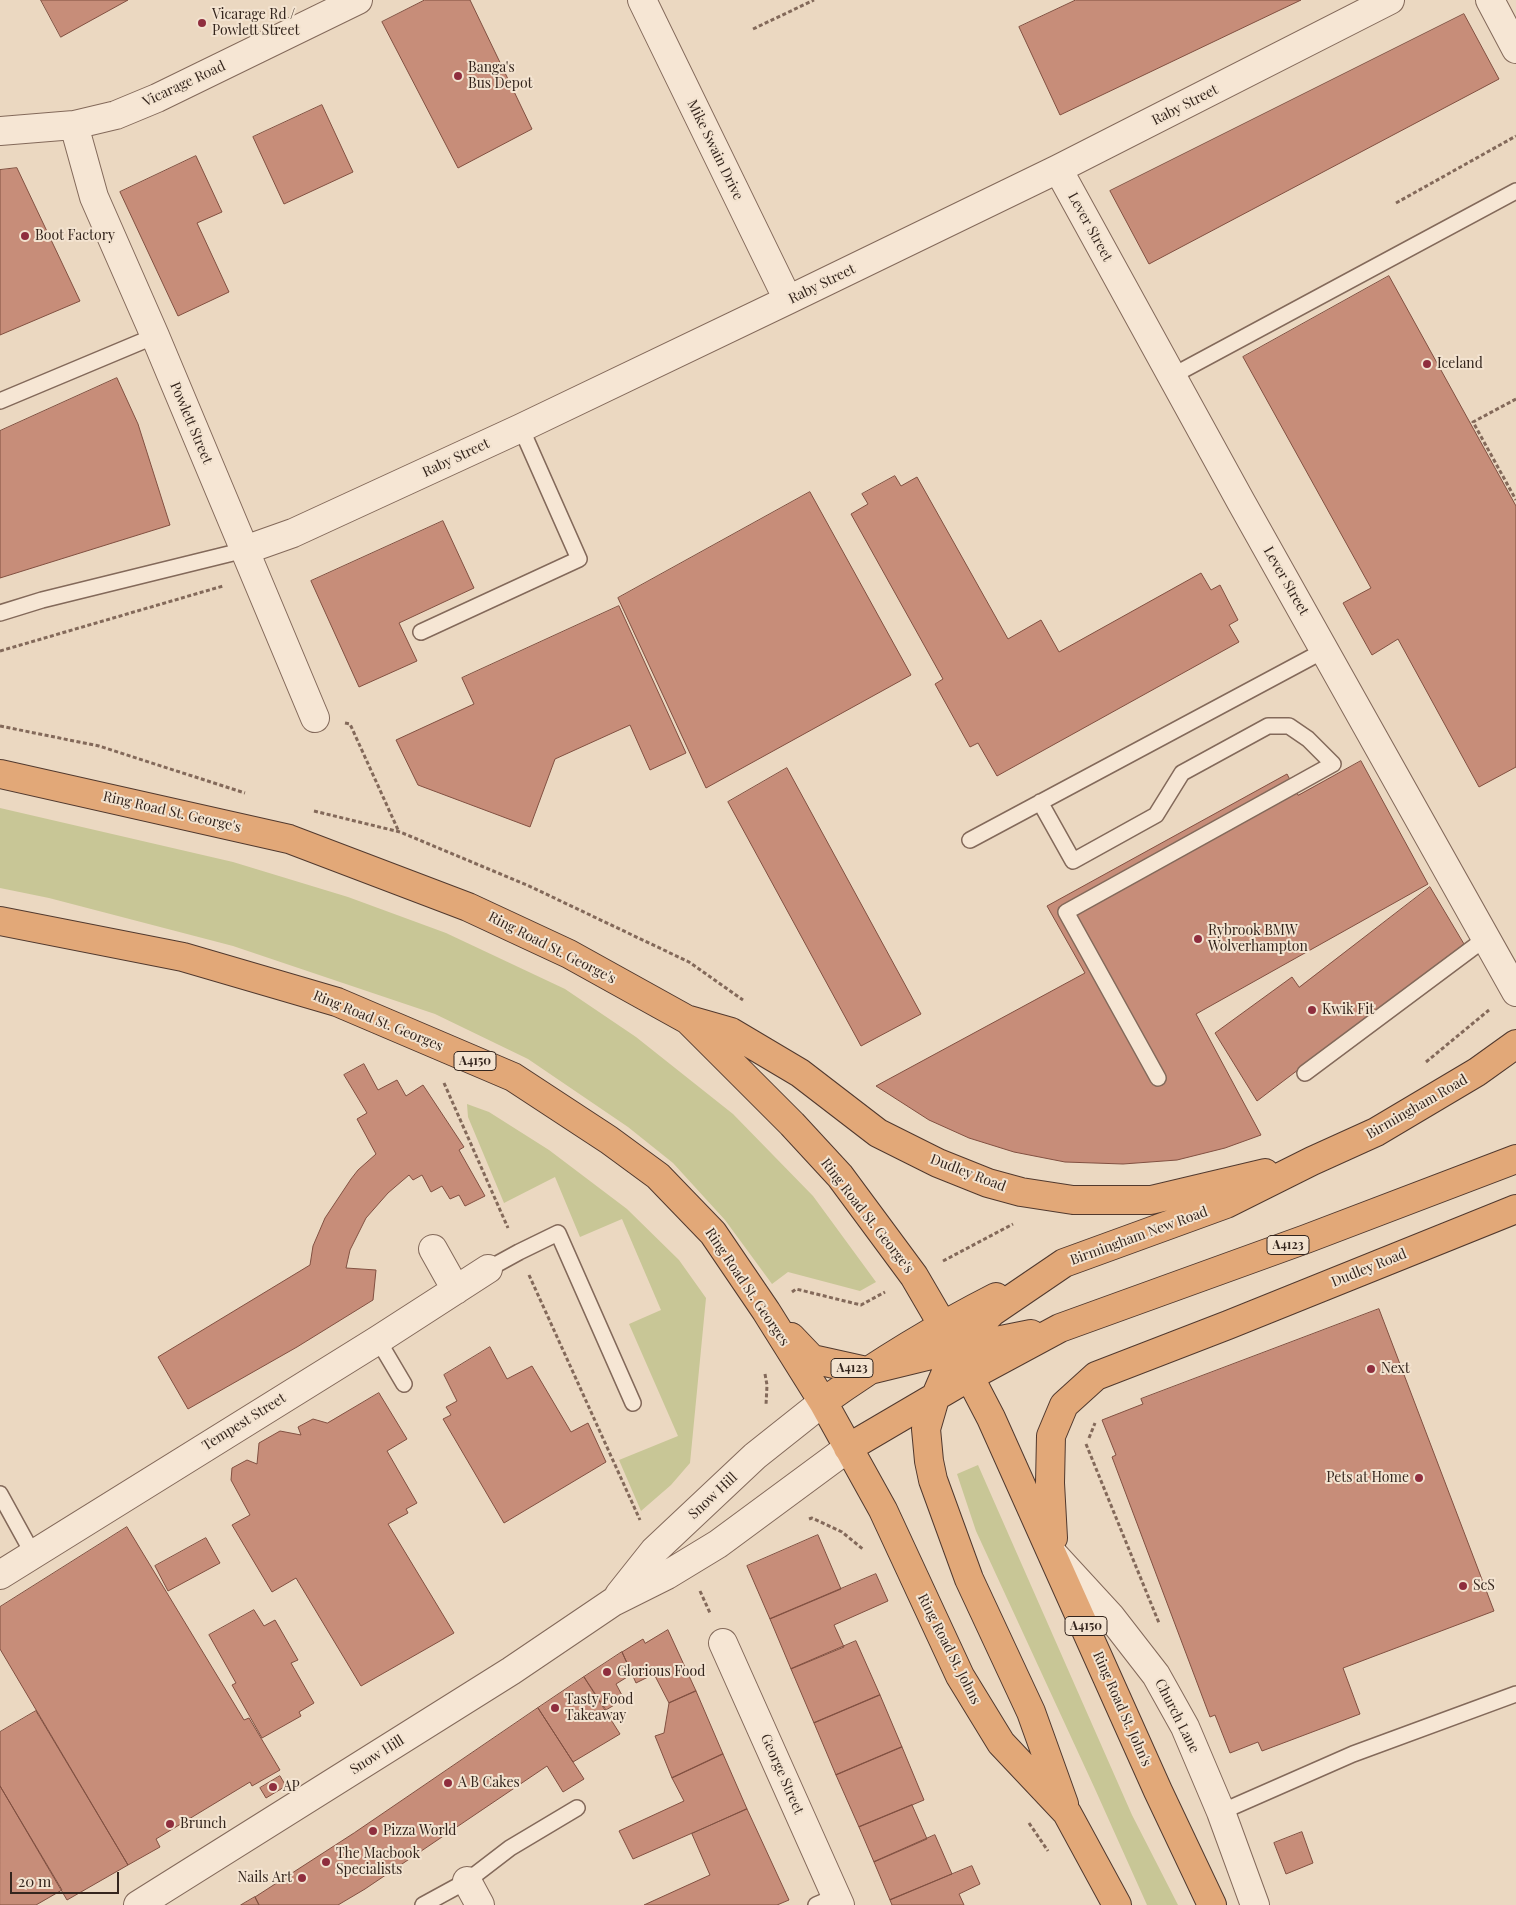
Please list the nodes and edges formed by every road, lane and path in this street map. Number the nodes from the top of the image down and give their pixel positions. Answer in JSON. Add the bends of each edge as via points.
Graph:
{"nodes":[{"id":1,"x":642,"y":0,"type":"edge"},
{"id":2,"x":814,"y":0,"type":"edge"},
{"id":3,"x":1390,"y":0,"type":"edge"},
{"id":4,"x":1490,"y":0,"type":"edge"},
{"id":5,"x":349,"y":2,"type":"edge"},
{"id":6,"x":753,"y":29,"type":"dead end"},
{"id":7,"x":1516,"y":49,"type":"edge"},
{"id":8,"x":74,"y":125,"type":"junction"},
{"id":9,"x":0,"y":131,"type":"edge"},
{"id":10,"x":1516,"y":136,"type":"edge"},
{"id":11,"x":1058,"y":169,"type":"junction"},
{"id":12,"x":1516,"y":191,"type":"edge"},
{"id":13,"x":1396,"y":203,"type":"dead end"},
{"id":14,"x":788,"y":300,"type":"junction"},
{"id":15,"x":154,"y":336,"type":"junction"},
{"id":16,"x":1172,"y":376,"type":"junction"},
{"id":17,"x":1516,"y":399,"type":"edge"},
{"id":18,"x":0,"y":401,"type":"edge"},
{"id":19,"x":521,"y":428,"type":"junction"},
{"id":20,"x":1516,"y":500,"type":"edge"},
{"id":21,"x":245,"y":550,"type":"junction"},
{"id":22,"x":255,"y":577,"type":"junction"},
{"id":23,"x":0,"y":613,"type":"edge"},
{"id":24,"x":421,"y":632,"type":"dead end"},
{"id":25,"x":1325,"y":650,"type":"junction"},
{"id":26,"x":0,"y":651,"type":"edge"},
{"id":27,"x":315,"y":718,"type":"joint"},
{"id":28,"x":0,"y":774,"type":"edge"},
{"id":29,"x":1040,"y":802,"type":"junction"},
{"id":30,"x":400,"y":832,"type":"dead end"},
{"id":31,"x":970,"y":840,"type":"dead end"},
{"id":32,"x":0,"y":921,"type":"edge"},
{"id":33,"x":1486,"y":938,"type":"junction"},
{"id":34,"x":1515,"y":991,"type":"edge"},
{"id":35,"x":688,"y":1020,"type":"junction"},
{"id":36,"x":1516,"y":1044,"type":"edge"},
{"id":37,"x":1426,"y":1062,"type":"dead end"},
{"id":38,"x":1306,"y":1073,"type":"dead end"},
{"id":39,"x":1158,"y":1078,"type":"dead end"},
{"id":40,"x":450,"y":1082,"type":"dead end"},
{"id":41,"x":1516,"y":1159,"type":"edge"},
{"id":42,"x":1312,"y":1161,"type":"junction"},
{"id":43,"x":1516,"y":1209,"type":"edge"},
{"id":44,"x":1013,"y":1225,"type":"dead end"},
{"id":45,"x":433,"y":1249,"type":"dead end"},
{"id":46,"x":518,"y":1252,"type":"junction"},
{"id":47,"x":1064,"y":1263,"type":"junction"},
{"id":48,"x":488,"y":1269,"type":"joint"},
{"id":49,"x":914,"y":1276,"type":"junction"},
{"id":50,"x":456,"y":1290,"type":"junction"},
{"id":51,"x":766,"y":1311,"type":"junction"},
{"id":52,"x":942,"y":1324,"type":"junction"},
{"id":53,"x":1060,"y":1328,"type":"junction"},
{"id":54,"x":378,"y":1340,"type":"junction"},
{"id":55,"x":956,"y":1349,"type":"junction"},
{"id":56,"x":763,"y":1368,"type":"dead end"},
{"id":57,"x":866,"y":1371,"type":"junction"},
{"id":58,"x":969,"y":1377,"type":"junction"},
{"id":59,"x":404,"y":1384,"type":"dead end"},
{"id":60,"x":935,"y":1398,"type":"junction"},
{"id":61,"x":822,"y":1402,"type":"junction"},
{"id":62,"x":633,"y":1403,"type":"dead end"},
{"id":63,"x":1097,"y":1420,"type":"dead end"},
{"id":64,"x":775,"y":1440,"type":"junction"},
{"id":65,"x":848,"y":1448,"type":"junction"},
{"id":66,"x":0,"y":1494,"type":"edge"},
{"id":67,"x":779,"y":1500,"type":"junction"},
{"id":68,"x":842,"y":1532,"type":"dead end"},
{"id":69,"x":654,"y":1551,"type":"junction"},
{"id":70,"x":33,"y":1554,"type":"junction"},
{"id":71,"x":1053,"y":1554,"type":"junction"},
{"id":72,"x":0,"y":1575,"type":"edge"},
{"id":73,"x":613,"y":1602,"type":"junction"},
{"id":74,"x":1161,"y":1626,"type":"dead end"},
{"id":75,"x":723,"y":1643,"type":"dead end"},
{"id":76,"x":1516,"y":1694,"type":"edge"},
{"id":77,"x":576,"y":1808,"type":"dead end"},
{"id":78,"x":1221,"y":1812,"type":"junction"},
{"id":79,"x":1067,"y":1813,"type":"junction"},
{"id":80,"x":467,"y":1881,"type":"junction"},
{"id":81,"x":831,"y":1902,"type":"edge"},
{"id":82,"x":138,"y":1905,"type":"edge"},
{"id":83,"x":423,"y":1905,"type":"edge"},
{"id":84,"x":480,"y":1905,"type":"edge"},
{"id":85,"x":1117,"y":1905,"type":"edge"},
{"id":86,"x":1212,"y":1905,"type":"edge"},
{"id":87,"x":1256,"y":1905,"type":"edge"}],
"edges":[{"from":1,"to":14,"type":"street","name":"Mike Swain Drive"},
{"from":2,"to":6,"type":"path"},
{"from":3,"to":11,"type":"street","name":"Raby Street"},
{"from":4,"to":7,"type":"street"},
{"from":5,"to":8,"type":"street","name":"Vicarage Road","via":[[157,98],[116,115]]},
{"from":8,"to":9,"type":"street","name":"Vicarage Road"},
{"from":8,"to":15,"type":"street","name":"Powlett Street","via":[[94,197]]},
{"from":10,"to":13,"type":"path"},
{"from":11,"to":14,"type":"street","name":"Raby Street"},
{"from":11,"to":16,"type":"street","name":"Lever Street"},
{"from":12,"to":16,"type":"lane"},
{"from":14,"to":19,"type":"street","name":"Raby Street"},
{"from":15,"to":18,"type":"lane"},
{"from":15,"to":21,"type":"street","name":"Powlett Street"},
{"from":16,"to":25,"type":"street","name":"Lever Street"},
{"from":17,"to":20,"type":"path","via":[[1473,422]]},
{"from":19,"to":21,"type":"street","name":"Raby Street","via":[[293,533]]},
{"from":19,"to":24,"type":"lane","via":[[579,559]]},
{"from":21,"to":22,"type":"street","name":"Powlett Street"},
{"from":21,"to":23,"type":"lane"},
{"from":22,"to":26,"type":"path"},
{"from":22,"to":27,"type":"street","name":"Powlett Street"},
{"from":25,"to":29,"type":"lane"},
{"from":25,"to":33,"type":"street","name":"Lever Street"},
{"from":27,"to":30,"type":"path","via":[[350,724]]},
{"from":28,"to":35,"type":"highway","name":"Ring Road St. George's","number":"A4150","via":[[289,839],[468,906],[569,954]]},
{"from":29,"to":31,"type":"lane"},
{"from":29,"to":39,"type":"lane","via":[[1074,862],[1156,816],[1182,773],[1268,726],[1289,726],[1308,739],[1333,764],[1066,912]]},
{"from":32,"to":51,"type":"highway","name":"Ring Road St. Georges","number":"A4150","via":[[182,957],[337,1002],[513,1077],[658,1176],[713,1232]]},
{"from":33,"to":34,"type":"street","name":"Lever Street"},
{"from":33,"to":38,"type":"lane"},
{"from":34,"to":37,"type":"path"},
{"from":35,"to":42,"type":"highway","name":"Dudley Road","via":[[731,1032],[792,1068],[878,1133],[938,1163],[1021,1192],[1073,1200],[1151,1200]]},
{"from":35,"to":49,"type":"highway","name":"Ring Road St. George's","number":"A4150","via":[[840,1176]]},
{"from":36,"to":42,"type":"highway","name":"Birmingham Road","via":[[1477,1072],[1376,1132]]},
{"from":40,"to":46,"type":"path","via":[[442,1078]]},
{"from":41,"to":53,"type":"highway","number":"A4123"},
{"from":42,"to":47,"type":"highway","name":"Birmingham New Road","via":[[1226,1204]]},
{"from":43,"to":71,"type":"highway","name":"Dudley Road","via":[[1096,1376],[1064,1405],[1052,1436]]},
{"from":44,"to":49,"type":"path"},
{"from":45,"to":50,"type":"street"},
{"from":46,"to":48,"type":"lane"},
{"from":46,"to":62,"type":"lane","via":[[558,1233]]},
{"from":46,"to":69,"type":"path"},
{"from":47,"to":52,"type":"highway"},
{"from":47,"to":55,"type":"highway","name":"Birmingham New Road","via":[[992,1312]]},
{"from":48,"to":50,"type":"street","name":"Tempest Street"},
{"from":49,"to":51,"type":"path","via":[[861,1305],[796,1289]]},
{"from":49,"to":52,"type":"highway","name":"Ring Road St. George's","number":"A4150"},
{"from":50,"to":54,"type":"street","name":"Tempest Street"},
{"from":51,"to":57,"type":"highway","number":"A4123","via":[[812,1358]]},
{"from":51,"to":61,"type":"highway","name":"Ring Road St. Georges","number":"A4150"},
{"from":52,"to":55,"type":"highway","name":"Ring Road St. George's","number":"A4150"},
{"from":52,"to":57,"type":"highway"},
{"from":53,"to":55,"type":"highway","number":"A4123"},
{"from":53,"to":58,"type":"highway","number":"A4123"},
{"from":54,"to":59,"type":"lane"},
{"from":54,"to":70,"type":"street","name":"Tempest Street"},
{"from":55,"to":57,"type":"highway","number":"A4123"},
{"from":55,"to":58,"type":"highway","name":"Ring Road St. John's","number":"A4150"},
{"from":55,"to":60,"type":"highway"},
{"from":56,"to":64,"type":"path","via":[[768,1385],[766,1406],[758,1419]]},
{"from":57,"to":61,"type":"highway"},
{"from":58,"to":60,"type":"highway","number":"A4123"},
{"from":58,"to":71,"type":"highway","name":"Ring Road St. John's","number":"A4150"},
{"from":60,"to":65,"type":"highway","number":"A4123"},
{"from":60,"to":79,"type":"highway","via":[[926,1429],[933,1480],[969,1579],[1031,1712]]},
{"from":61,"to":64,"type":"street","name":"Snow Hill"},
{"from":61,"to":65,"type":"highway","name":"Ring Road St. Johns","number":"A4150"},
{"from":63,"to":74,"type":"path","via":[[1086,1444]]},
{"from":64,"to":69,"type":"street","name":"Snow Hill"},
{"from":65,"to":67,"type":"street","name":"Snow Hill"},
{"from":65,"to":79,"type":"highway","name":"Ring Road St. Johns","number":"A4150","via":[[883,1510],[960,1676],[1000,1743]]},
{"from":66,"to":70,"type":"lane"},
{"from":67,"to":68,"type":"path","via":[[793,1523],[812,1518]]},
{"from":67,"to":73,"type":"street","name":"Snow Hill","via":[[718,1544]]},
{"from":69,"to":73,"type":"street","name":"Snow Hill"},
{"from":70,"to":72,"type":"street","name":"Tempest Street"},
{"from":71,"to":78,"type":"street","name":"Church Lane","via":[[1111,1617],[1156,1675],[1185,1727]]},
{"from":71,"to":86,"type":"highway","name":"Ring Road St. John's","number":"A4150"},
{"from":73,"to":82,"type":"street","name":"Snow Hill","via":[[511,1671]]},
{"from":75,"to":81,"type":"street","name":"George Street"},
{"from":76,"to":78,"type":"lane","via":[[1353,1754]]},
{"from":77,"to":80,"type":"lane","via":[[510,1848]]},
{"from":78,"to":87,"type":"street","name":"Church Lane"},
{"from":79,"to":85,"type":"highway","name":"Ring Road St. Johns","number":"A4150"},
{"from":80,"to":83,"type":"lane"},
{"from":80,"to":84,"type":"street"}]}
